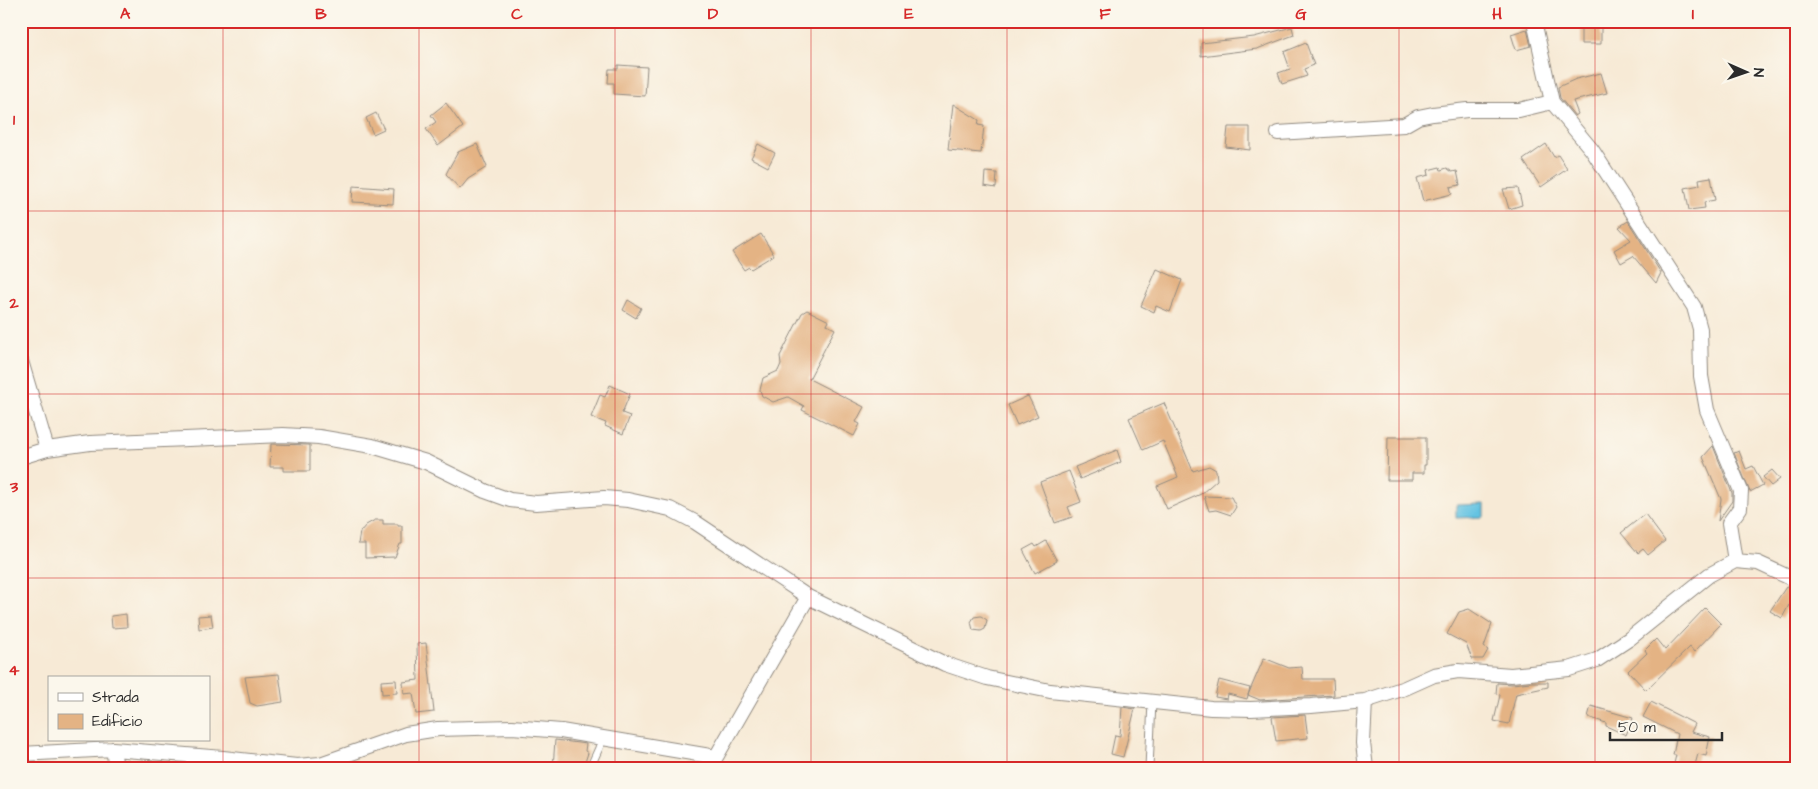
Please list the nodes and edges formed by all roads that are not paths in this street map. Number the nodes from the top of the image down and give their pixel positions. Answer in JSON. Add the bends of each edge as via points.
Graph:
{"nodes":[{"id":1,"x":1534,"y":21,"type":"edge"},
{"id":2,"x":1552,"y":102,"type":"junction"},
{"id":3,"x":1278,"y":133,"type":"dead end"},
{"id":4,"x":21,"y":361,"type":"edge"},
{"id":5,"x":47,"y":449,"type":"junction"},
{"id":6,"x":21,"y":457,"type":"edge"},
{"id":7,"x":1735,"y":561,"type":"junction"},
{"id":8,"x":1797,"y":580,"type":"edge"},
{"id":9,"x":808,"y":597,"type":"junction"},
{"id":10,"x":1364,"y":701,"type":"junction"},
{"id":11,"x":1152,"y":702,"type":"junction"},
{"id":12,"x":603,"y":739,"type":"junction"},
{"id":13,"x":113,"y":749,"type":"junction"},
{"id":14,"x":21,"y":754,"type":"edge"},
{"id":15,"x":714,"y":763,"type":"edge"},
{"id":16,"x":116,"y":768,"type":"edge"},
{"id":17,"x":590,"y":768,"type":"edge"},
{"id":18,"x":1149,"y":768,"type":"edge"},
{"id":19,"x":1366,"y":768,"type":"edge"}],
"edges":[{"from":1,"to":2,"type":"street"},
{"from":2,"to":3,"type":"street","via":[[1519,110],[1433,114],[1418,117],[1404,125]]},
{"from":2,"to":7,"type":"street","via":[[1588,145],[1694,307],[1700,329],[1701,376],[1707,410],[1741,491],[1740,508],[1729,523]]},
{"from":4,"to":5,"type":"street"},
{"from":5,"to":6,"type":"street"},
{"from":5,"to":9,"type":"street","via":[[90,443],[283,435],[372,446],[426,462],[510,500],[536,503],[604,498],[670,509]]},
{"from":7,"to":8,"type":"street","via":[[1758,563]]},
{"from":7,"to":10,"type":"street","via":[[1709,575],[1629,640],[1597,660],[1569,670],[1546,673],[1511,676],[1458,672],[1434,675]]},
{"from":9,"to":11,"type":"street","via":[[945,664],[986,678],[1050,691]]},
{"from":9,"to":15,"type":"street"},
{"from":10,"to":11,"type":"street","via":[[1251,709]]},
{"from":10,"to":19,"type":"street"},
{"from":11,"to":18,"type":"lane"},
{"from":12,"to":13,"type":"street","via":[[512,727],[438,729],[406,734],[320,764],[296,766]]},
{"from":12,"to":15,"type":"street"},
{"from":12,"to":17,"type":"lane"},
{"from":13,"to":14,"type":"street"},
{"from":13,"to":16,"type":"street"}]}
